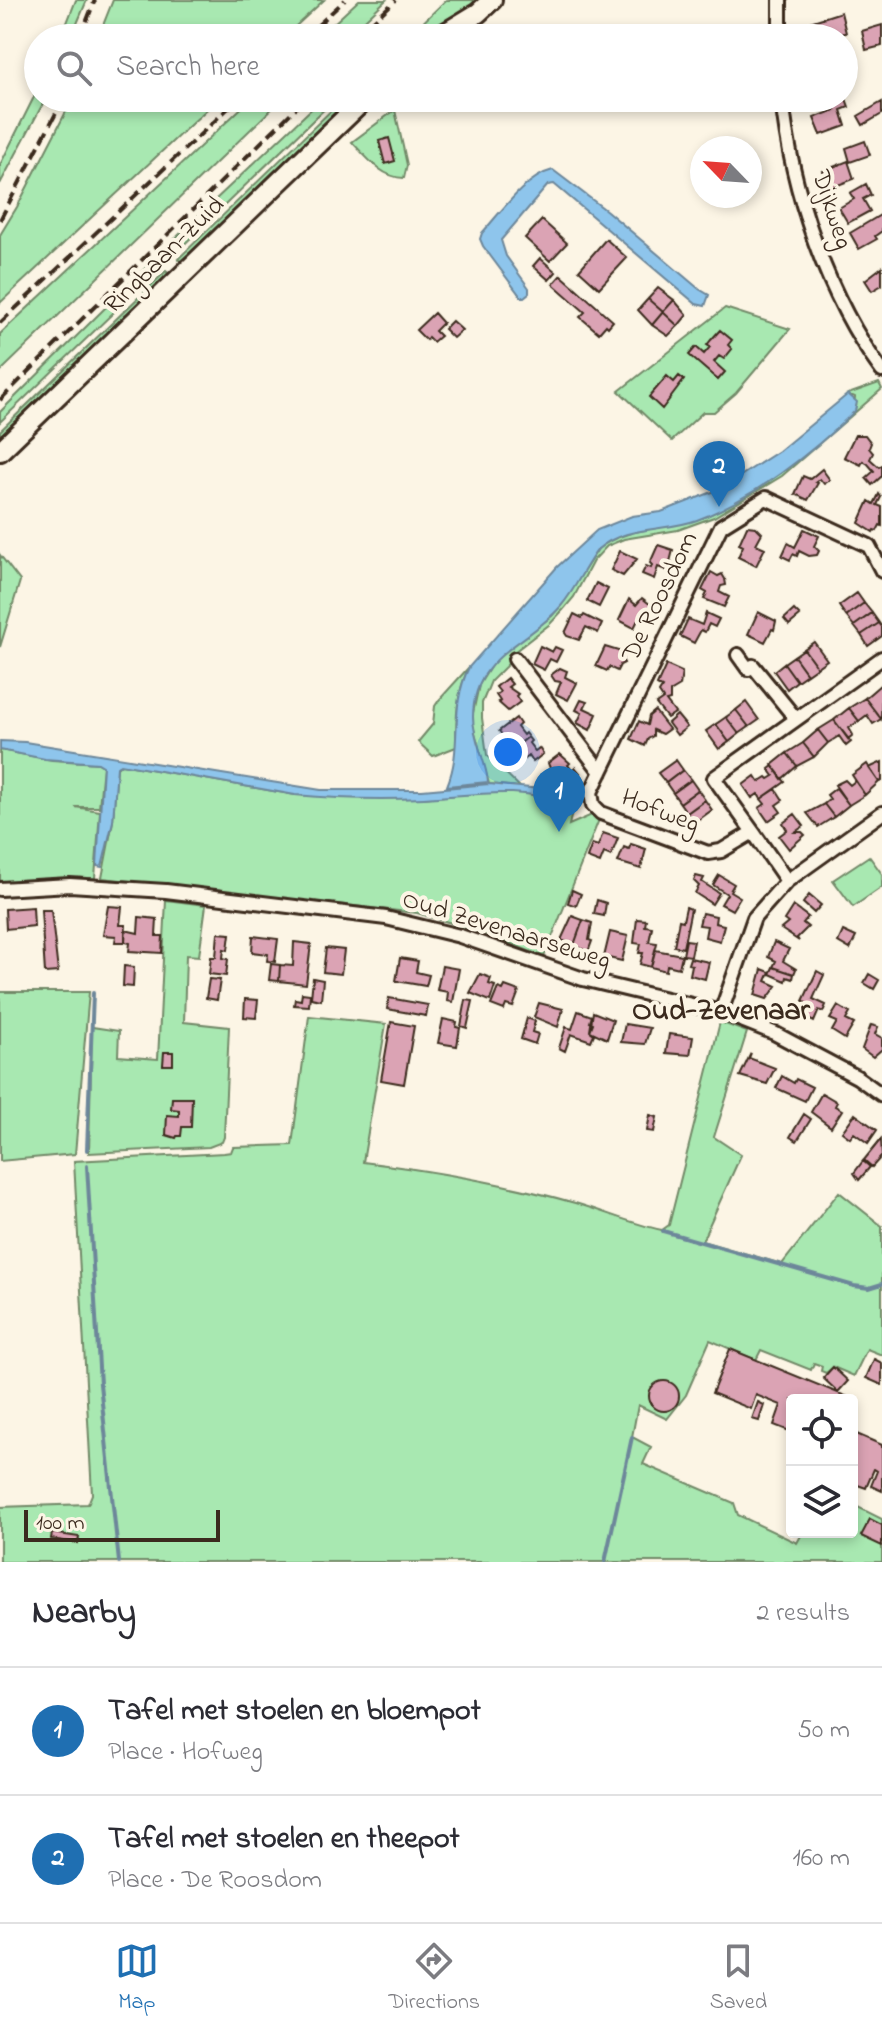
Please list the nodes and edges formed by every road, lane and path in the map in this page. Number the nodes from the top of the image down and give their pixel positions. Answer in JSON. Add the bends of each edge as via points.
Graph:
{"nodes":[{"id":1,"x":492,"y":0,"type":"edge"},
{"id":2,"x":780,"y":0,"type":"edge"},
{"id":3,"x":460,"y":24,"type":"edge"},
{"id":4,"x":780,"y":24,"type":"edge"},
{"id":5,"x":351,"y":112,"type":"edge"},
{"id":6,"x":785,"y":112,"type":"edge"},
{"id":7,"x":882,"y":371,"type":"edge"},
{"id":8,"x":0,"y":451,"type":"edge"},
{"id":9,"x":880,"y":569,"type":"edge"},
{"id":10,"x":738,"y":655,"type":"dead end"},
{"id":11,"x":882,"y":658,"type":"edge"},
{"id":12,"x":515,"y":659,"type":"dead end"},
{"id":13,"x":796,"y":719,"type":"junction"},
{"id":14,"x":601,"y":772,"type":"junction"},
{"id":15,"x":595,"y":809,"type":"joint"},
{"id":16,"x":882,"y":813,"type":"edge"},
{"id":17,"x":753,"y":832,"type":"junction"},
{"id":18,"x":787,"y":881,"type":"junction"},
{"id":19,"x":0,"y":889,"type":"edge"},
{"id":20,"x":721,"y":1012,"type":"junction"},
{"id":21,"x":882,"y":1095,"type":"edge"}],
"edges":[{"from":1,"to":3,"type":"street"},
{"from":2,"to":4,"type":"street"},
{"from":5,"to":8,"type":"street","name":"Ringbaan-Zuid"},
{"from":6,"to":7,"type":"street","name":"Dijkweg","via":[[802,204],[821,257],[860,341]]},
{"from":9,"to":14,"type":"street","name":"De Roosdom","via":[[869,546],[766,498],[721,526]]},
{"from":10,"to":13,"type":"street"},
{"from":11,"to":13,"type":"street","name":"Hofweg"},
{"from":12,"to":14,"type":"street"},
{"from":13,"to":17,"type":"street","name":"Hofweg","via":[[714,778]]},
{"from":14,"to":15,"type":"street","name":"De Roosdom","via":[[591,792]]},
{"from":15,"to":17,"type":"street","name":"Hofweg","via":[[708,853]]},
{"from":16,"to":18,"type":"street"},
{"from":17,"to":18,"type":"street","name":"Hofweg"},
{"from":18,"to":20,"type":"street","via":[[754,918]]},
{"from":19,"to":20,"type":"street","name":"Oud Zevenaarseweg","via":[[70,885],[166,891],[386,918],[460,936],[583,979]]},
{"from":20,"to":21,"type":"street","name":"Oud Zevenaarseweg","via":[[774,1033]]}]}
